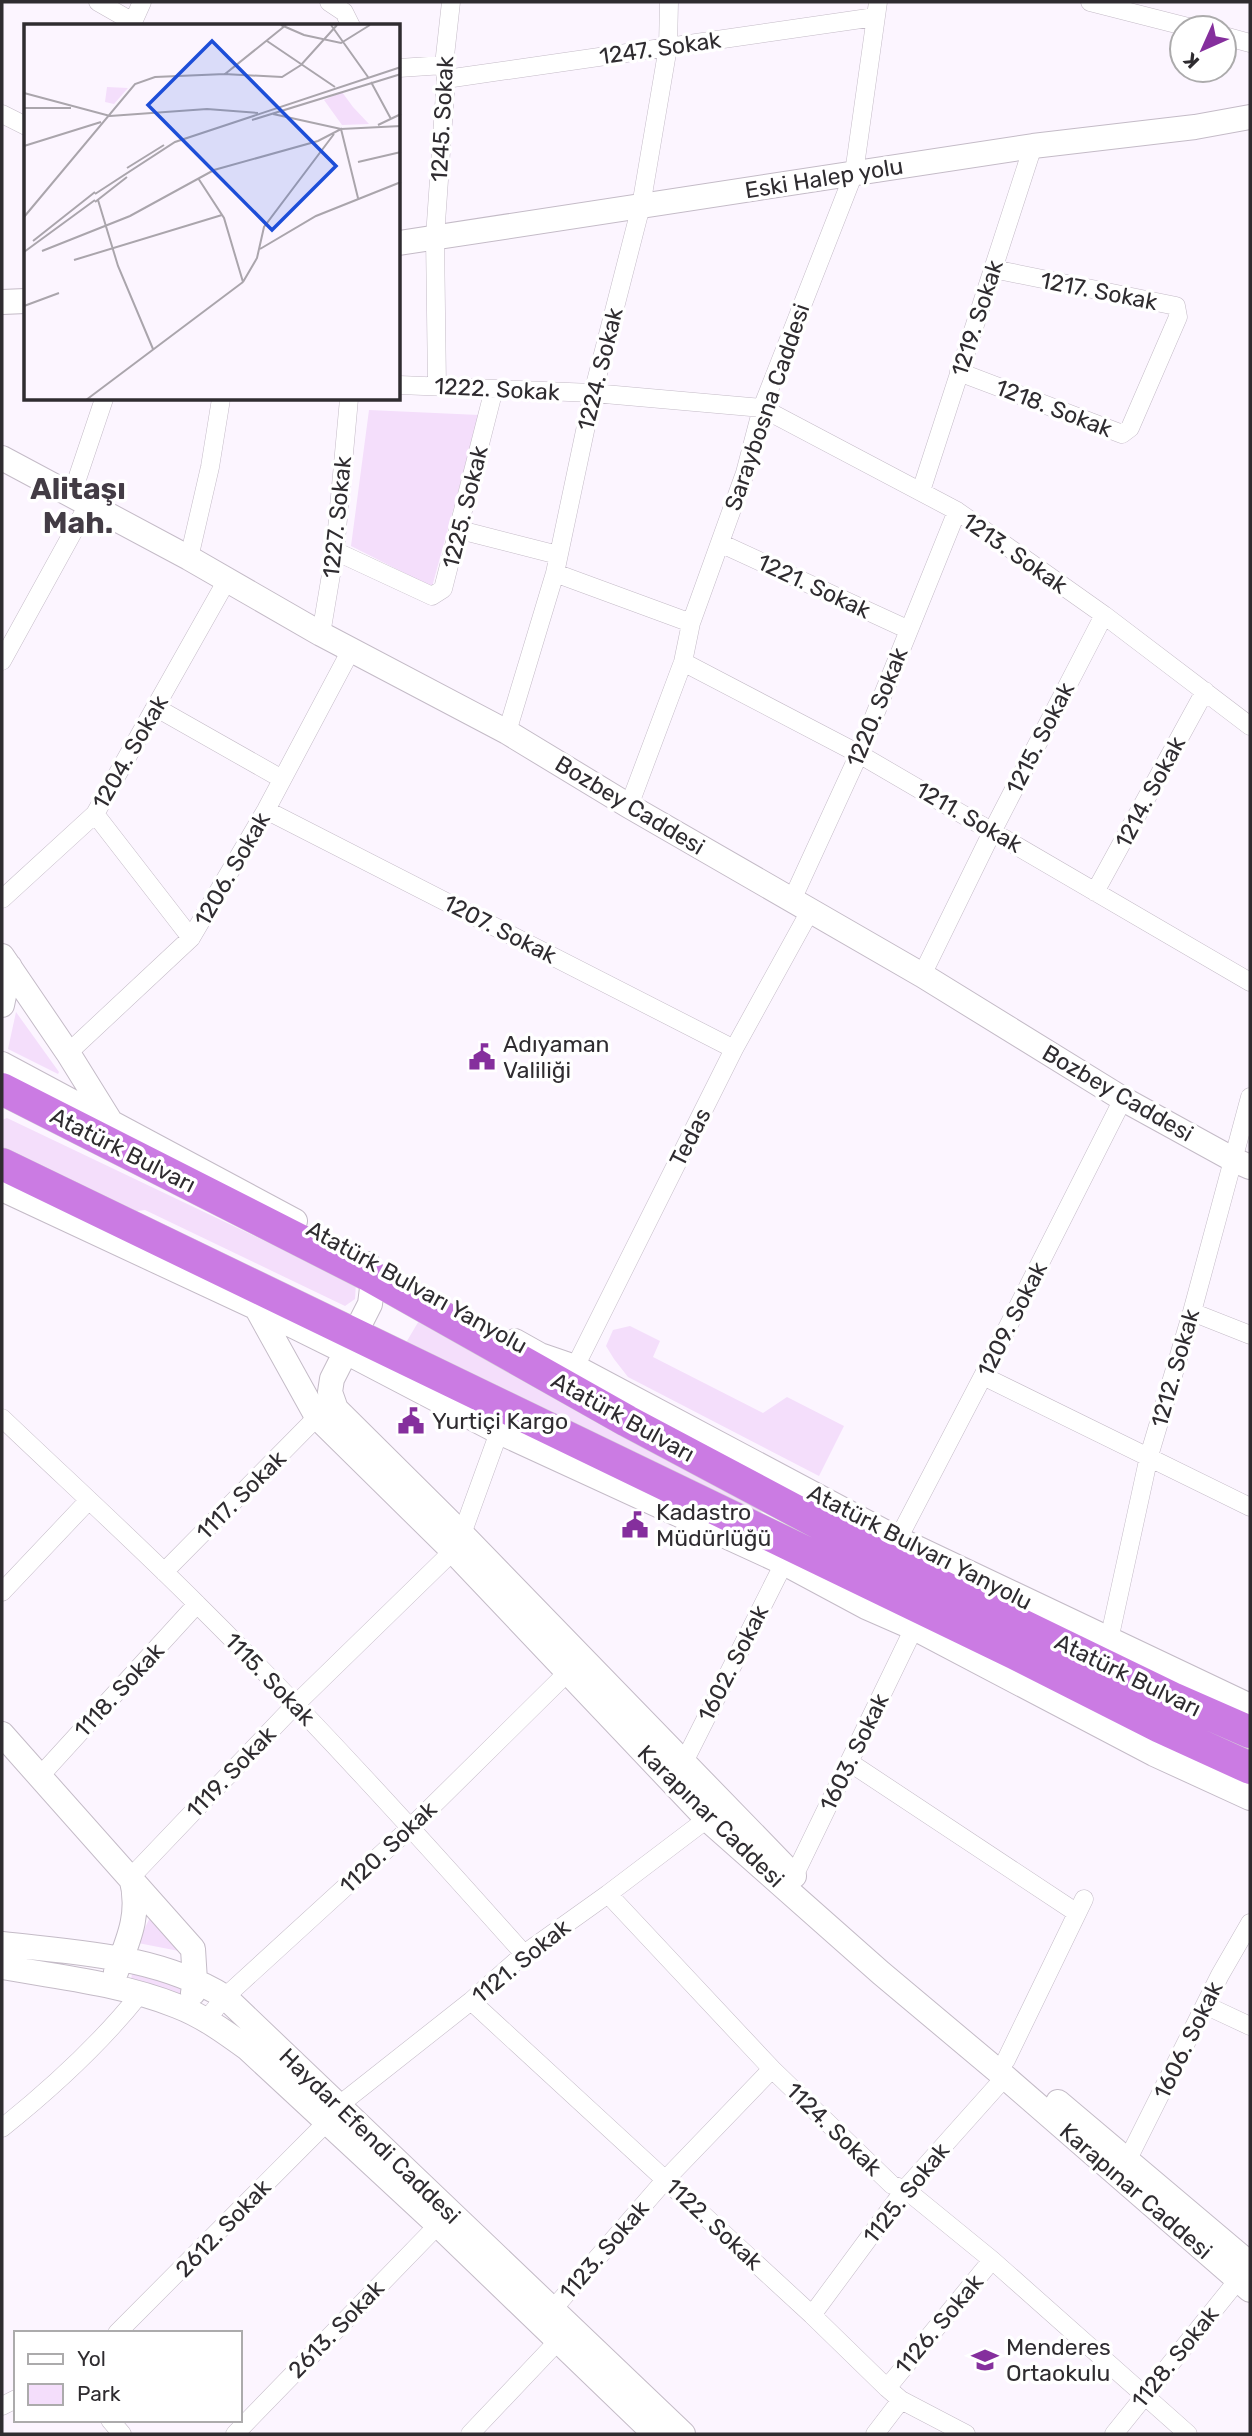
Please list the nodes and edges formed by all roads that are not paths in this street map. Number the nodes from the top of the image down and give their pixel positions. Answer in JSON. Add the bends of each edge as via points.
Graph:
{"nodes":[{"id":1,"x":98,"y":2,"type":"edge"},
{"id":2,"x":142,"y":2,"type":"edge"},
{"id":3,"x":329,"y":2,"type":"edge"},
{"id":4,"x":451,"y":2,"type":"edge"},
{"id":5,"x":670,"y":2,"type":"edge"},
{"id":6,"x":1090,"y":2,"type":"edge"},
{"id":7,"x":876,"y":9,"type":"edge"},
{"id":8,"x":1157,"y":10,"type":"edge"},
{"id":9,"x":350,"y":24,"type":"edge"},
{"id":10,"x":668,"y":47,"type":"junction"},
{"id":11,"x":401,"y":68,"type":"edge"},
{"id":12,"x":445,"y":72,"type":"junction"},
{"id":13,"x":2,"y":114,"type":"edge"},
{"id":14,"x":1250,"y":117,"type":"edge"},
{"id":15,"x":24,"y":126,"type":"edge"},
{"id":16,"x":1033,"y":146,"type":"junction"},
{"id":17,"x":854,"y":173,"type":"junction"},
{"id":18,"x":641,"y":206,"type":"junction"},
{"id":19,"x":435,"y":237,"type":"junction"},
{"id":20,"x":401,"y":243,"type":"edge"},
{"id":21,"x":993,"y":269,"type":"junction"},
{"id":22,"x":24,"y":301,"type":"edge"},
{"id":23,"x":2,"y":302,"type":"edge"},
{"id":24,"x":959,"y":372,"type":"junction"},
{"id":25,"x":1154,"y":373,"type":"joint"},
{"id":26,"x":401,"y":385,"type":"edge"},
{"id":27,"x":437,"y":386,"type":"junction"},
{"id":28,"x":494,"y":389,"type":"junction"},
{"id":29,"x":593,"y":393,"type":"junction"},
{"id":30,"x":104,"y":401,"type":"edge"},
{"id":31,"x":221,"y":401,"type":"edge"},
{"id":32,"x":349,"y":401,"type":"edge"},
{"id":33,"x":762,"y":408,"type":"junction"},
{"id":34,"x":2,"y":458,"type":"edge"},
{"id":35,"x":920,"y":491,"type":"junction"},
{"id":36,"x":80,"y":499,"type":"junction"},
{"id":37,"x":957,"y":511,"type":"junction"},
{"id":38,"x":460,"y":530,"type":"junction"},
{"id":39,"x":720,"y":543,"type":"junction"},
{"id":40,"x":335,"y":551,"type":"junction"},
{"id":41,"x":189,"y":558,"type":"junction"},
{"id":42,"x":556,"y":564,"type":"junction"},
{"id":43,"x":227,"y":580,"type":"junction"},
{"id":44,"x":1104,"y":615,"type":"junction"},
{"id":45,"x":691,"y":622,"type":"junction"},
{"id":46,"x":909,"y":630,"type":"junction"},
{"id":47,"x":321,"y":635,"type":"junction"},
{"id":48,"x":351,"y":650,"type":"junction"},
{"id":49,"x":2,"y":661,"type":"edge"},
{"id":50,"x":682,"y":662,"type":"junction"},
{"id":51,"x":1205,"y":691,"type":"junction"},
{"id":52,"x":155,"y":707,"type":"junction"},
{"id":53,"x":1250,"y":726,"type":"edge"},
{"id":54,"x":507,"y":732,"type":"junction"},
{"id":55,"x":859,"y":754,"type":"junction"},
{"id":56,"x":282,"y":779,"type":"junction"},
{"id":57,"x":629,"y":806,"type":"junction"},
{"id":58,"x":266,"y":810,"type":"junction"},
{"id":59,"x":95,"y":814,"type":"junction"},
{"id":60,"x":993,"y":830,"type":"junction"},
{"id":61,"x":1095,"y":892,"type":"junction"},
{"id":62,"x":2,"y":899,"type":"edge"},
{"id":63,"x":801,"y":906,"type":"junction"},
{"id":64,"x":191,"y":938,"type":"junction"},
{"id":65,"x":6,"y":961,"type":"edge"},
{"id":66,"x":922,"y":975,"type":"junction"},
{"id":67,"x":1250,"y":982,"type":"edge"},
{"id":68,"x":2,"y":1005,"type":"edge"},
{"id":69,"x":734,"y":1049,"type":"junction"},
{"id":70,"x":68,"y":1053,"type":"junction"},
{"id":71,"x":2,"y":1064,"type":"edge"},
{"id":72,"x":2,"y":1089,"type":"edge"},
{"id":73,"x":1250,"y":1097,"type":"edge"},
{"id":74,"x":1123,"y":1099,"type":"junction"},
{"id":75,"x":109,"y":1120,"type":"junction"},
{"id":76,"x":1242,"y":1163,"type":"edge"},
{"id":77,"x":2,"y":1164,"type":"edge"},
{"id":78,"x":2,"y":1189,"type":"edge"},
{"id":79,"x":369,"y":1268,"type":"junction"},
{"id":80,"x":241,"y":1280,"type":"junction"},
{"id":81,"x":257,"y":1308,"type":"junction"},
{"id":82,"x":1192,"y":1312,"type":"junction"},
{"id":83,"x":1250,"y":1335,"type":"edge"},
{"id":84,"x":350,"y":1344,"type":"junction"},
{"id":85,"x":575,"y":1367,"type":"junction"},
{"id":86,"x":984,"y":1376,"type":"junction"},
{"id":87,"x":317,"y":1417,"type":"junction"},
{"id":88,"x":2,"y":1418,"type":"edge"},
{"id":89,"x":499,"y":1432,"type":"junction"},
{"id":90,"x":1149,"y":1456,"type":"junction"},
{"id":91,"x":89,"y":1500,"type":"junction"},
{"id":92,"x":1250,"y":1507,"type":"edge"},
{"id":93,"x":898,"y":1539,"type":"junction"},
{"id":94,"x":457,"y":1543,"type":"junction"},
{"id":95,"x":784,"y":1563,"type":"junction"},
{"id":96,"x":164,"y":1572,"type":"junction"},
{"id":97,"x":2,"y":1592,"type":"edge"},
{"id":98,"x":197,"y":1604,"type":"junction"},
{"id":99,"x":914,"y":1628,"type":"junction"},
{"id":100,"x":1109,"y":1640,"type":"junction"},
{"id":101,"x":568,"y":1672,"type":"junction"},
{"id":102,"x":296,"y":1704,"type":"junction"},
{"id":103,"x":1250,"y":1706,"type":"edge"},
{"id":104,"x":1250,"y":1732,"type":"edge"},
{"id":105,"x":2,"y":1734,"type":"edge"},
{"id":106,"x":849,"y":1762,"type":"junction"},
{"id":107,"x":683,"y":1763,"type":"junction"},
{"id":108,"x":1250,"y":1768,"type":"edge"},
{"id":109,"x":40,"y":1776,"type":"junction"},
{"id":110,"x":1250,"y":1798,"type":"edge"},
{"id":111,"x":707,"y":1819,"type":"junction"},
{"id":112,"x":411,"y":1827,"type":"junction"},
{"id":113,"x":794,"y":1876,"type":"junction"},
{"id":114,"x":131,"y":1877,"type":"junction"},
{"id":115,"x":608,"y":1894,"type":"junction"},
{"id":116,"x":1250,"y":1923,"type":"edge"},
{"id":117,"x":2,"y":1944,"type":"edge"},
{"id":118,"x":524,"y":1954,"type":"junction"},
{"id":119,"x":121,"y":1958,"type":"junction"},
{"id":120,"x":2,"y":1967,"type":"edge"},
{"id":121,"x":195,"y":1981,"type":"junction"},
{"id":122,"x":111,"y":1986,"type":"junction"},
{"id":123,"x":140,"y":1994,"type":"junction"},
{"id":124,"x":225,"y":1997,"type":"junction"},
{"id":125,"x":471,"y":2001,"type":"junction"},
{"id":126,"x":1205,"y":2005,"type":"junction"},
{"id":127,"x":177,"y":2006,"type":"junction"},
{"id":128,"x":206,"y":2020,"type":"junction"},
{"id":129,"x":1250,"y":2026,"type":"edge"},
{"id":130,"x":1006,"y":2068,"type":"junction"},
{"id":131,"x":772,"y":2069,"type":"junction"},
{"id":132,"x":332,"y":2114,"type":"junction"},
{"id":133,"x":2,"y":2127,"type":"edge"},
{"id":134,"x":1128,"y":2160,"type":"junction"},
{"id":135,"x":666,"y":2179,"type":"junction"},
{"id":136,"x":905,"y":2189,"type":"junction"},
{"id":137,"x":438,"y":2225,"type":"junction"},
{"id":138,"x":992,"y":2260,"type":"junction"},
{"id":139,"x":1247,"y":2270,"type":"edge"},
{"id":140,"x":553,"y":2309,"type":"junction"},
{"id":141,"x":812,"y":2315,"type":"junction"},
{"id":142,"x":119,"y":2331,"type":"edge"},
{"id":143,"x":559,"y":2340,"type":"junction"},
{"id":144,"x":887,"y":2388,"type":"junction"},
{"id":145,"x":1145,"y":2394,"type":"junction"},
{"id":146,"x":901,"y":2400,"type":"junction"},
{"id":147,"x":235,"y":2434,"type":"edge"},
{"id":148,"x":470,"y":2434,"type":"edge"},
{"id":149,"x":655,"y":2434,"type":"edge"},
{"id":150,"x":683,"y":2434,"type":"edge"},
{"id":151,"x":874,"y":2434,"type":"edge"},
{"id":152,"x":966,"y":2434,"type":"edge"},
{"id":153,"x":1114,"y":2434,"type":"edge"},
{"id":154,"x":1188,"y":2434,"type":"edge"}],
"edges":[{"from":1,"to":2,"type":"street","via":[[133,22]]},
{"from":3,"to":9,"type":"street","via":[[344,12]]},
{"from":4,"to":12,"type":"street","name":"1245. Sokak"},
{"from":5,"to":10,"type":"street","name":"1224. Sokak"},
{"from":6,"to":8,"type":"street"},
{"from":7,"to":10,"type":"street","name":"1247. Sokak"},
{"from":7,"to":17,"type":"street","name":"Saraybosna Caddesi"},
{"from":10,"to":12,"type":"street","name":"1247. Sokak"},
{"from":10,"to":18,"type":"street","name":"1224. Sokak"},
{"from":11,"to":12,"type":"street","name":"1247. Sokak"},
{"from":12,"to":19,"type":"street","name":"1245. Sokak"},
{"from":13,"to":15,"type":"street"},
{"from":14,"to":16,"type":"street","name":"Eski Halep yolu"},
{"from":16,"to":17,"type":"street","name":"Eski Halep yolu"},
{"from":16,"to":21,"type":"street","name":"1219. Sokak"},
{"from":17,"to":18,"type":"street","name":"Eski Halep yolu"},
{"from":17,"to":33,"type":"street","name":"Saraybosna Caddesi"},
{"from":18,"to":19,"type":"street","name":"Eski Halep yolu"},
{"from":18,"to":29,"type":"street","name":"1224. Sokak"},
{"from":19,"to":20,"type":"street","name":"Eski Halep yolu"},
{"from":19,"to":27,"type":"street","name":"1245. Sokak"},
{"from":21,"to":24,"type":"street","name":"1219. Sokak"},
{"from":21,"to":25,"type":"street","name":"1217. Sokak","via":[[1176,306],[1178,317]]},
{"from":22,"to":23,"type":"street"},
{"from":24,"to":25,"type":"street","name":"1218. Sokak","via":[[1122,434],[1130,428]]},
{"from":24,"to":35,"type":"street","name":"1219. Sokak"},
{"from":26,"to":27,"type":"street","name":"1222. Sokak"},
{"from":27,"to":28,"type":"street","name":"1222. Sokak"},
{"from":28,"to":29,"type":"street","name":"1222. Sokak"},
{"from":28,"to":38,"type":"street","name":"1225. Sokak"},
{"from":29,"to":33,"type":"street","name":"1222. Sokak"},
{"from":29,"to":42,"type":"street","name":"1224. Sokak"},
{"from":30,"to":36,"type":"street"},
{"from":31,"to":41,"type":"street"},
{"from":32,"to":40,"type":"street","name":"1227. Sokak"},
{"from":33,"to":35,"type":"street","name":"1213. Sokak"},
{"from":33,"to":39,"type":"street","name":"Saraybosna Caddesi"},
{"from":34,"to":36,"type":"street","name":"Bozbey Caddesi"},
{"from":35,"to":37,"type":"street","name":"1213. Sokak"},
{"from":36,"to":41,"type":"street","name":"Bozbey Caddesi"},
{"from":36,"to":49,"type":"street"},
{"from":37,"to":44,"type":"street","name":"1213. Sokak"},
{"from":37,"to":46,"type":"street","name":"1220. Sokak"},
{"from":38,"to":40,"type":"street","name":"1225. Sokak","via":[[446,586],[432,596]]},
{"from":38,"to":42,"type":"street"},
{"from":39,"to":45,"type":"street","name":"Saraybosna Caddesi"},
{"from":39,"to":46,"type":"street","name":"1221. Sokak"},
{"from":40,"to":47,"type":"street","name":"1227. Sokak"},
{"from":41,"to":43,"type":"street","name":"Bozbey Caddesi"},
{"from":42,"to":45,"type":"street"},
{"from":42,"to":54,"type":"street","name":"1224. Sokak"},
{"from":43,"to":47,"type":"street","name":"Bozbey Caddesi"},
{"from":43,"to":52,"type":"street","name":"1204. Sokak"},
{"from":44,"to":51,"type":"street","name":"1213. Sokak"},
{"from":44,"to":60,"type":"street","name":"1215. Sokak"},
{"from":45,"to":50,"type":"street","name":"Saraybosna Caddesi"},
{"from":46,"to":55,"type":"street","name":"1220. Sokak"},
{"from":47,"to":48,"type":"street","name":"Bozbey Caddesi"},
{"from":48,"to":54,"type":"street","name":"Bozbey Caddesi"},
{"from":48,"to":56,"type":"street","name":"1206. Sokak"},
{"from":50,"to":55,"type":"street","name":"1211. Sokak"},
{"from":50,"to":57,"type":"street","name":"Saraybosna Caddesi"},
{"from":51,"to":53,"type":"street","name":"1213. Sokak"},
{"from":51,"to":61,"type":"street","name":"1214. Sokak"},
{"from":52,"to":56,"type":"street"},
{"from":52,"to":59,"type":"street","name":"1204. Sokak"},
{"from":54,"to":57,"type":"street","name":"Bozbey Caddesi"},
{"from":55,"to":60,"type":"street","name":"1211. Sokak"},
{"from":55,"to":63,"type":"street","name":"1220. Sokak"},
{"from":56,"to":58,"type":"street","name":"1206. Sokak"},
{"from":57,"to":63,"type":"street","name":"Bozbey Caddesi"},
{"from":58,"to":64,"type":"street","name":"1206. Sokak"},
{"from":58,"to":69,"type":"street","name":"1207. Sokak"},
{"from":59,"to":62,"type":"street","name":"1204. Sokak"},
{"from":59,"to":64,"type":"street"},
{"from":60,"to":61,"type":"street","name":"1211. Sokak"},
{"from":60,"to":66,"type":"street","name":"1215. Sokak"},
{"from":61,"to":67,"type":"street","name":"1211. Sokak"},
{"from":63,"to":66,"type":"street","name":"Bozbey Caddesi"},
{"from":63,"to":69,"type":"street","name":"Tedas"},
{"from":64,"to":70,"type":"street","name":"1206. Sokak"},
{"from":65,"to":68,"type":"street"},
{"from":65,"to":70,"type":"street"},
{"from":66,"to":74,"type":"street","name":"Bozbey Caddesi"},
{"from":69,"to":85,"type":"street","name":"Tedas"},
{"from":70,"to":75,"type":"street"},
{"from":71,"to":75,"type":"street","name":"Atatürk Bulvarı Yanyolu"},
{"from":72,"to":79,"type":"highway","name":"Atatürk Bulvarı"},
{"from":73,"to":76,"type":"street","name":"1212. Sokak"},
{"from":74,"to":76,"type":"street","name":"Bozbey Caddesi"},
{"from":74,"to":86,"type":"street","name":"1209. Sokak"},
{"from":75,"to":79,"type":"street","name":"Atatürk Bulvarı Yanyolu"},
{"from":76,"to":82,"type":"street","name":"1212. Sokak"},
{"from":77,"to":80,"type":"highway","name":"Atatürk Bulvarı"},
{"from":78,"to":81,"type":"street"},
{"from":79,"to":84,"type":"street","name":"Karapınar Caddesi","via":[[370,1304]]},
{"from":79,"to":85,"type":"street","name":"Atatürk Bulvarı Yanyolu","via":[[540,1355]]},
{"from":79,"to":104,"type":"highway","name":"Atatürk Bulvarı","via":[[639,1427],[888,1560]]},
{"from":80,"to":81,"type":"street","name":"Karapınar Caddesi"},
{"from":80,"to":84,"type":"highway","name":"Atatürk Bulvarı"},
{"from":81,"to":84,"type":"street"},
{"from":81,"to":87,"type":"street","name":"Karapınar Caddesi"},
{"from":82,"to":83,"type":"street"},
{"from":82,"to":90,"type":"street","name":"1212. Sokak"},
{"from":84,"to":89,"type":"street"},
{"from":84,"to":94,"type":"street","name":"Karapınar Caddesi","via":[[331,1382],[336,1409]]},
{"from":84,"to":108,"type":"highway","name":"Atatürk Bulvarı"},
{"from":85,"to":93,"type":"street","name":"Atatürk Bulvarı Yanyolu"},
{"from":86,"to":90,"type":"street"},
{"from":86,"to":93,"type":"street","name":"1209. Sokak"},
{"from":87,"to":94,"type":"street","name":"Karapınar Caddesi"},
{"from":87,"to":96,"type":"street","name":"1117. Sokak"},
{"from":88,"to":91,"type":"street","name":"1115. Sokak"},
{"from":89,"to":94,"type":"street"},
{"from":89,"to":95,"type":"street"},
{"from":90,"to":92,"type":"street"},
{"from":90,"to":100,"type":"street","name":"1212. Sokak"},
{"from":91,"to":96,"type":"street","name":"1115. Sokak"},
{"from":91,"to":97,"type":"street"},
{"from":93,"to":100,"type":"street","name":"Atatürk Bulvarı Yanyolu"},
{"from":94,"to":101,"type":"street","name":"Karapınar Caddesi"},
{"from":94,"to":102,"type":"street","name":"1119. Sokak"},
{"from":94,"to":107,"type":"street","name":"Karapınar Caddesi"},
{"from":95,"to":99,"type":"street"},
{"from":95,"to":107,"type":"street","name":"1602. Sokak"},
{"from":96,"to":98,"type":"street","name":"1115. Sokak"},
{"from":98,"to":102,"type":"street","name":"1115. Sokak"},
{"from":98,"to":109,"type":"street","name":"1118. Sokak"},
{"from":99,"to":106,"type":"street","name":"1603. Sokak"},
{"from":99,"to":110,"type":"street","via":[[1154,1754]]},
{"from":100,"to":103,"type":"street","name":"Atatürk Bulvarı Yanyolu"},
{"from":101,"to":111,"type":"street","name":"Karapınar Caddesi"},
{"from":101,"to":112,"type":"street","name":"1120. Sokak"},
{"from":102,"to":112,"type":"street","name":"1115. Sokak"},
{"from":102,"to":114,"type":"street","name":"1119. Sokak"},
{"from":105,"to":109,"type":"street"},
{"from":106,"to":113,"type":"street","name":"1603. Sokak"},
{"from":106,"to":130,"type":"street","name":"1125. Sokak","via":[[1081,1906]]},
{"from":107,"to":113,"type":"street","name":"Karapınar Caddesi"},
{"from":109,"to":114,"type":"street"},
{"from":111,"to":115,"type":"street","name":"1121. Sokak"},
{"from":111,"to":130,"type":"street","name":"Karapınar Caddesi","via":[[881,1973]]},
{"from":112,"to":118,"type":"street","name":"1115. Sokak"},
{"from":112,"to":124,"type":"street","name":"1120. Sokak"},
{"from":113,"to":130,"type":"street","name":"Karapınar Caddesi"},
{"from":114,"to":119,"type":"street","via":[[136,1909]]},
{"from":114,"to":121,"type":"street","via":[[193,1949]]},
{"from":115,"to":118,"type":"street","name":"1121. Sokak"},
{"from":115,"to":131,"type":"street","name":"1124. Sokak"},
{"from":116,"to":126,"type":"street","name":"1606. Sokak"},
{"from":117,"to":119,"type":"street","name":"Haydar Efendi Caddesi"},
{"from":118,"to":125,"type":"street","name":"1121. Sokak"},
{"from":119,"to":121,"type":"street","name":"Haydar Efendi Caddesi"},
{"from":119,"to":122,"type":"street"},
{"from":120,"to":122,"type":"street","name":"Haydar Efendi Caddesi"},
{"from":121,"to":124,"type":"street","name":"Haydar Efendi Caddesi"},
{"from":121,"to":127,"type":"street","via":[[192,1994]]},
{"from":122,"to":123,"type":"street","name":"Haydar Efendi Caddesi"},
{"from":123,"to":127,"type":"street","name":"Haydar Efendi Caddesi"},
{"from":123,"to":133,"type":"street","via":[[43,2095]]},
{"from":124,"to":128,"type":"street","name":"1120. Sokak"},
{"from":124,"to":132,"type":"street","name":"Haydar Efendi Caddesi"},
{"from":125,"to":132,"type":"street","name":"1121. Sokak"},
{"from":125,"to":135,"type":"street","name":"1122. Sokak"},
{"from":126,"to":129,"type":"street"},
{"from":126,"to":134,"type":"street","name":"1606. Sokak"},
{"from":127,"to":128,"type":"street","name":"Haydar Efendi Caddesi"},
{"from":128,"to":132,"type":"street","name":"Haydar Efendi Caddesi"},
{"from":130,"to":134,"type":"street","name":"Karapınar Caddesi"},
{"from":130,"to":136,"type":"street","name":"1125. Sokak"},
{"from":130,"to":139,"type":"street","name":"Karapınar Caddesi"},
{"from":131,"to":135,"type":"street","name":"1123. Sokak"},
{"from":131,"to":136,"type":"street","name":"1124. Sokak","via":[[892,2185]]},
{"from":132,"to":137,"type":"street","name":"Haydar Efendi Caddesi"},
{"from":132,"to":140,"type":"street","name":"Haydar Efendi Caddesi"},
{"from":132,"to":142,"type":"street","name":"2612. Sokak"},
{"from":134,"to":139,"type":"street","name":"Karapınar Caddesi"},
{"from":135,"to":140,"type":"street","name":"1123. Sokak"},
{"from":135,"to":141,"type":"street","name":"1122. Sokak"},
{"from":136,"to":138,"type":"street","name":"1124. Sokak"},
{"from":136,"to":141,"type":"street","name":"1125. Sokak"},
{"from":137,"to":143,"type":"street","name":"Haydar Efendi Caddesi"},
{"from":137,"to":147,"type":"street","name":"2613. Sokak"},
{"from":138,"to":144,"type":"street","name":"1126. Sokak"},
{"from":138,"to":145,"type":"street","name":"1124. Sokak"},
{"from":139,"to":145,"type":"street","name":"1128. Sokak"},
{"from":140,"to":150,"type":"street","name":"Haydar Efendi Caddesi"},
{"from":141,"to":144,"type":"street","name":"1122. Sokak"},
{"from":143,"to":148,"type":"street"},
{"from":143,"to":149,"type":"street","name":"Haydar Efendi Caddesi"},
{"from":144,"to":146,"type":"street","name":"1122. Sokak"},
{"from":145,"to":153,"type":"street","name":"1128. Sokak"},
{"from":145,"to":154,"type":"street","name":"1124. Sokak"},
{"from":146,"to":151,"type":"street"},
{"from":146,"to":152,"type":"street","name":"1122. Sokak"}]}
